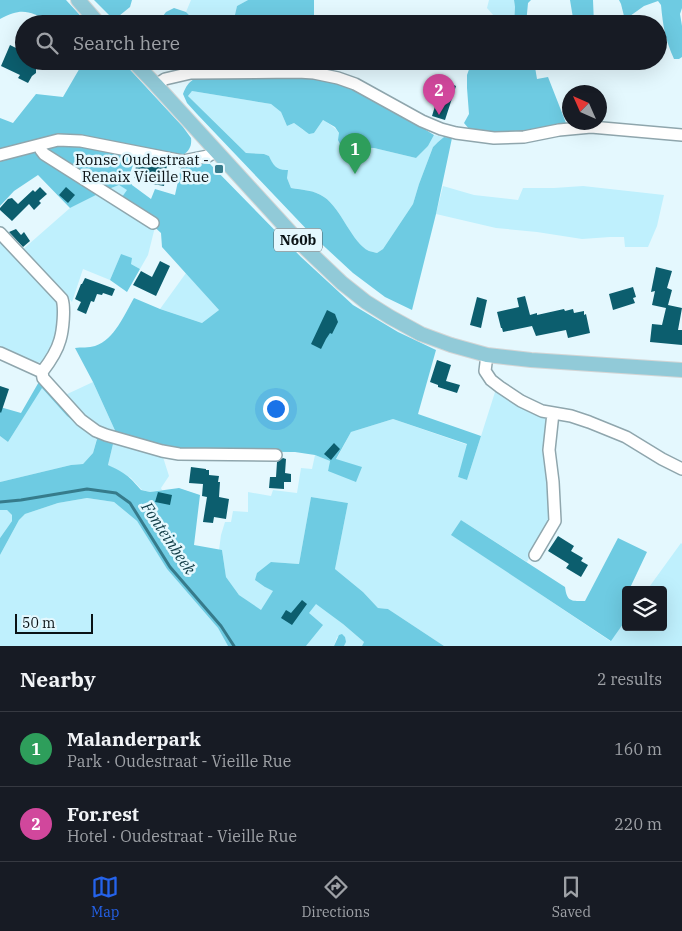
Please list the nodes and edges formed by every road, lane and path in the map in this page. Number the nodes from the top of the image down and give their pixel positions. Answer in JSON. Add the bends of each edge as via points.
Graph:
{"nodes":[{"id":1,"x":78,"y":0,"type":"edge"},
{"id":2,"x":91,"y":15,"type":"edge"},
{"id":3,"x":142,"y":70,"type":"edge"},
{"id":4,"x":156,"y":85,"type":"junction"},
{"id":5,"x":682,"y":135,"type":"edge"},
{"id":6,"x":39,"y":145,"type":"junction"},
{"id":7,"x":216,"y":151,"type":"junction"},
{"id":8,"x":0,"y":155,"type":"edge"},
{"id":9,"x":153,"y":223,"type":"dead end"},
{"id":10,"x":0,"y":233,"type":"edge"},
{"id":11,"x":0,"y":353,"type":"edge"},
{"id":12,"x":487,"y":355,"type":"junction"},
{"id":13,"x":682,"y":370,"type":"edge"},
{"id":14,"x":42,"y":372,"type":"junction"},
{"id":15,"x":553,"y":413,"type":"junction"},
{"id":16,"x":276,"y":455,"type":"dead end"},
{"id":17,"x":682,"y":469,"type":"edge"},
{"id":18,"x":535,"y":554,"type":"dead end"}],
"edges":[{"from":1,"to":2,"type":"main road"},
{"from":3,"to":4,"type":"main road","number":"N60b"},
{"from":4,"to":5,"type":"street","via":[[165,79],[191,73],[314,73],[355,84],[422,121],[456,133],[494,138],[590,127]]},
{"from":4,"to":7,"type":"main road","number":"N60b"},
{"from":6,"to":7,"type":"street","via":[[58,140],[81,141],[183,161]]},
{"from":6,"to":8,"type":"street"},
{"from":6,"to":9,"type":"street","via":[[44,154]]},
{"from":7,"to":12,"type":"main road","number":"N60b","via":[[302,245],[359,297],[421,334]]},
{"from":10,"to":14,"type":"street","via":[[64,304],[60,340]]},
{"from":11,"to":14,"type":"street"},
{"from":12,"to":13,"type":"main road","number":"N60b"},
{"from":12,"to":15,"type":"street","via":[[485,370],[491,380],[522,401]]},
{"from":14,"to":16,"type":"street","via":[[43,378],[81,420],[106,435],[179,454]]},
{"from":15,"to":17,"type":"street","via":[[571,416],[626,437]]},
{"from":15,"to":18,"type":"street","via":[[549,450],[555,521]]}]}
